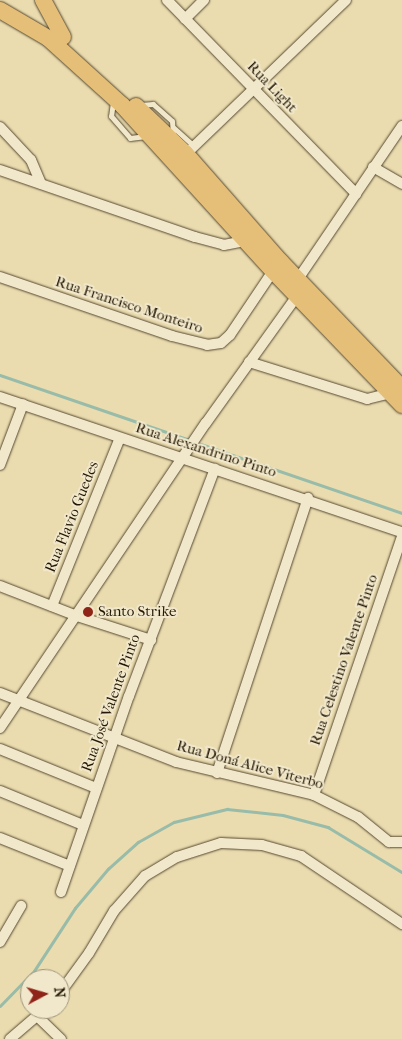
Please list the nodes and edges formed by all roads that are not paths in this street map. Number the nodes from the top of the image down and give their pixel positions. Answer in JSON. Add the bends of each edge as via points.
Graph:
{"nodes":[{"id":1,"x":0,"y":0,"type":"edge"},
{"id":2,"x":167,"y":0,"type":"edge"},
{"id":3,"x":204,"y":0,"type":"edge"},
{"id":4,"x":346,"y":0,"type":"edge"},
{"id":5,"x":44,"y":2,"type":"edge"},
{"id":6,"x":0,"y":10,"type":"edge"},
{"id":7,"x":185,"y":19,"type":"junction"},
{"id":8,"x":53,"y":33,"type":"junction"},
{"id":9,"x":254,"y":91,"type":"junction"},
{"id":10,"x":125,"y":102,"type":"junction"},
{"id":11,"x":402,"y":126,"type":"edge"},
{"id":12,"x":0,"y":128,"type":"edge"},
{"id":13,"x":190,"y":151,"type":"junction"},
{"id":14,"x":373,"y":167,"type":"junction"},
{"id":15,"x":0,"y":170,"type":"edge"},
{"id":16,"x":40,"y":184,"type":"junction"},
{"id":17,"x":402,"y":184,"type":"edge"},
{"id":18,"x":356,"y":194,"type":"junction"},
{"id":19,"x":246,"y":241,"type":"junction"},
{"id":20,"x":273,"y":271,"type":"junction"},
{"id":21,"x":0,"y":278,"type":"edge"},
{"id":22,"x":298,"y":288,"type":"junction"},
{"id":23,"x":249,"y":362,"type":"junction"},
{"id":24,"x":398,"y":395,"type":"edge"},
{"id":25,"x":0,"y":397,"type":"edge"},
{"id":26,"x":23,"y":404,"type":"junction"},
{"id":27,"x":120,"y":438,"type":"junction"},
{"id":28,"x":182,"y":458,"type":"junction"},
{"id":29,"x":0,"y":465,"type":"edge"},
{"id":30,"x":215,"y":469,"type":"junction"},
{"id":31,"x":308,"y":498,"type":"junction"},
{"id":32,"x":402,"y":534,"type":"edge"},
{"id":33,"x":0,"y":586,"type":"edge"},
{"id":34,"x":52,"y":606,"type":"junction"},
{"id":35,"x":77,"y":616,"type":"junction"},
{"id":36,"x":151,"y":640,"type":"junction"},
{"id":37,"x":0,"y":693,"type":"edge"},
{"id":38,"x":18,"y":701,"type":"junction"},
{"id":39,"x":0,"y":728,"type":"edge"},
{"id":40,"x":114,"y":738,"type":"junction"},
{"id":41,"x":0,"y":748,"type":"edge"},
{"id":42,"x":217,"y":773,"type":"junction"},
{"id":43,"x":96,"y":788,"type":"junction"},
{"id":44,"x":0,"y":791,"type":"edge"},
{"id":45,"x":314,"y":795,"type":"junction"},
{"id":46,"x":84,"y":824,"type":"junction"},
{"id":47,"x":0,"y":838,"type":"edge"},
{"id":48,"x":402,"y":842,"type":"edge"},
{"id":49,"x":70,"y":866,"type":"junction"},
{"id":50,"x":61,"y":892,"type":"dead end"},
{"id":51,"x":21,"y":906,"type":"dead end"},
{"id":52,"x":402,"y":924,"type":"edge"},
{"id":53,"x":0,"y":942,"type":"edge"},
{"id":54,"x":70,"y":980,"type":"edge"},
{"id":55,"x":35,"y":1019,"type":"edge"},
{"id":56,"x":40,"y":1019,"type":"edge"},
{"id":57,"x":10,"y":1039,"type":"edge"},
{"id":58,"x":61,"y":1039,"type":"edge"}],
"edges":[{"from":1,"to":8,"type":"main road"},
{"from":2,"to":7,"type":"street","name":"Rua Light"},
{"from":3,"to":7,"type":"street"},
{"from":4,"to":9,"type":"street"},
{"from":5,"to":8,"type":"main road"},
{"from":6,"to":8,"type":"main road"},
{"from":7,"to":9,"type":"street","name":"Rua Light"},
{"from":8,"to":10,"type":"main road"},
{"from":9,"to":13,"type":"street"},
{"from":9,"to":18,"type":"street","name":"Rua Light"},
{"from":10,"to":13,"type":"main road","via":[[173,134]]},
{"from":10,"to":19,"type":"main road","via":[[149,135]]},
{"from":11,"to":14,"type":"street"},
{"from":12,"to":16,"type":"street","via":[[31,160]]},
{"from":13,"to":22,"type":"main road"},
{"from":14,"to":17,"type":"street"},
{"from":14,"to":18,"type":"street"},
{"from":15,"to":16,"type":"street"},
{"from":16,"to":19,"type":"street","via":[[195,237],[224,245]]},
{"from":18,"to":22,"type":"street"},
{"from":19,"to":20,"type":"main road"},
{"from":20,"to":21,"type":"street","name":"Rua Francisco Monteiro","via":[[230,335],[219,344],[207,345]]},
{"from":20,"to":22,"type":"main road"},
{"from":22,"to":23,"type":"street"},
{"from":22,"to":24,"type":"main road"},
{"from":23,"to":24,"type":"street","via":[[367,399]]},
{"from":23,"to":28,"type":"street"},
{"from":25,"to":26,"type":"street","name":"Rua Alexandrino Pinto"},
{"from":26,"to":27,"type":"street","name":"Rua Alexandrino Pinto"},
{"from":26,"to":29,"type":"street"},
{"from":27,"to":28,"type":"street","name":"Rua Alexandrino Pinto"},
{"from":27,"to":34,"type":"street","name":"Rua Flavio Guedes"},
{"from":28,"to":30,"type":"street","name":"Rua Alexandrino Pinto"},
{"from":28,"to":35,"type":"street"},
{"from":30,"to":31,"type":"street","name":"Rua Alexandrino Pinto"},
{"from":30,"to":36,"type":"street","name":"Rua José Valente Pinto"},
{"from":31,"to":32,"type":"street","name":"Rua Alexandrino Pinto"},
{"from":31,"to":42,"type":"street"},
{"from":32,"to":45,"type":"street","name":"Rua Celestino Valente Pinto"},
{"from":33,"to":34,"type":"street"},
{"from":34,"to":35,"type":"street"},
{"from":35,"to":36,"type":"street"},
{"from":35,"to":38,"type":"street"},
{"from":36,"to":40,"type":"street","name":"Rua José Valente Pinto"},
{"from":37,"to":38,"type":"street","name":"Rua Doná Alice Viterbo"},
{"from":38,"to":39,"type":"street"},
{"from":38,"to":40,"type":"street","name":"Rua Doná Alice Viterbo"},
{"from":40,"to":42,"type":"street","name":"Rua Doná Alice Viterbo","via":[[176,762]]},
{"from":40,"to":43,"type":"street","name":"Rua José Valente Pinto"},
{"from":41,"to":43,"type":"street"},
{"from":42,"to":45,"type":"street","name":"Rua Doná Alice Viterbo"},
{"from":43,"to":46,"type":"street","name":"Rua José Valente Pinto"},
{"from":44,"to":46,"type":"street"},
{"from":45,"to":48,"type":"street","name":"Rua Doná Alice Viterbo","via":[[358,817],[389,842]]},
{"from":46,"to":49,"type":"street","name":"Rua José Valente Pinto"},
{"from":47,"to":49,"type":"street"},
{"from":49,"to":50,"type":"street","name":"Rua José Valente Pinto"},
{"from":51,"to":53,"type":"street"},
{"from":52,"to":54,"type":"street","via":[[301,856],[262,845],[221,843],[177,856],[146,876],[114,911]]},
{"from":55,"to":57,"type":"street"},
{"from":56,"to":58,"type":"street"}]}
